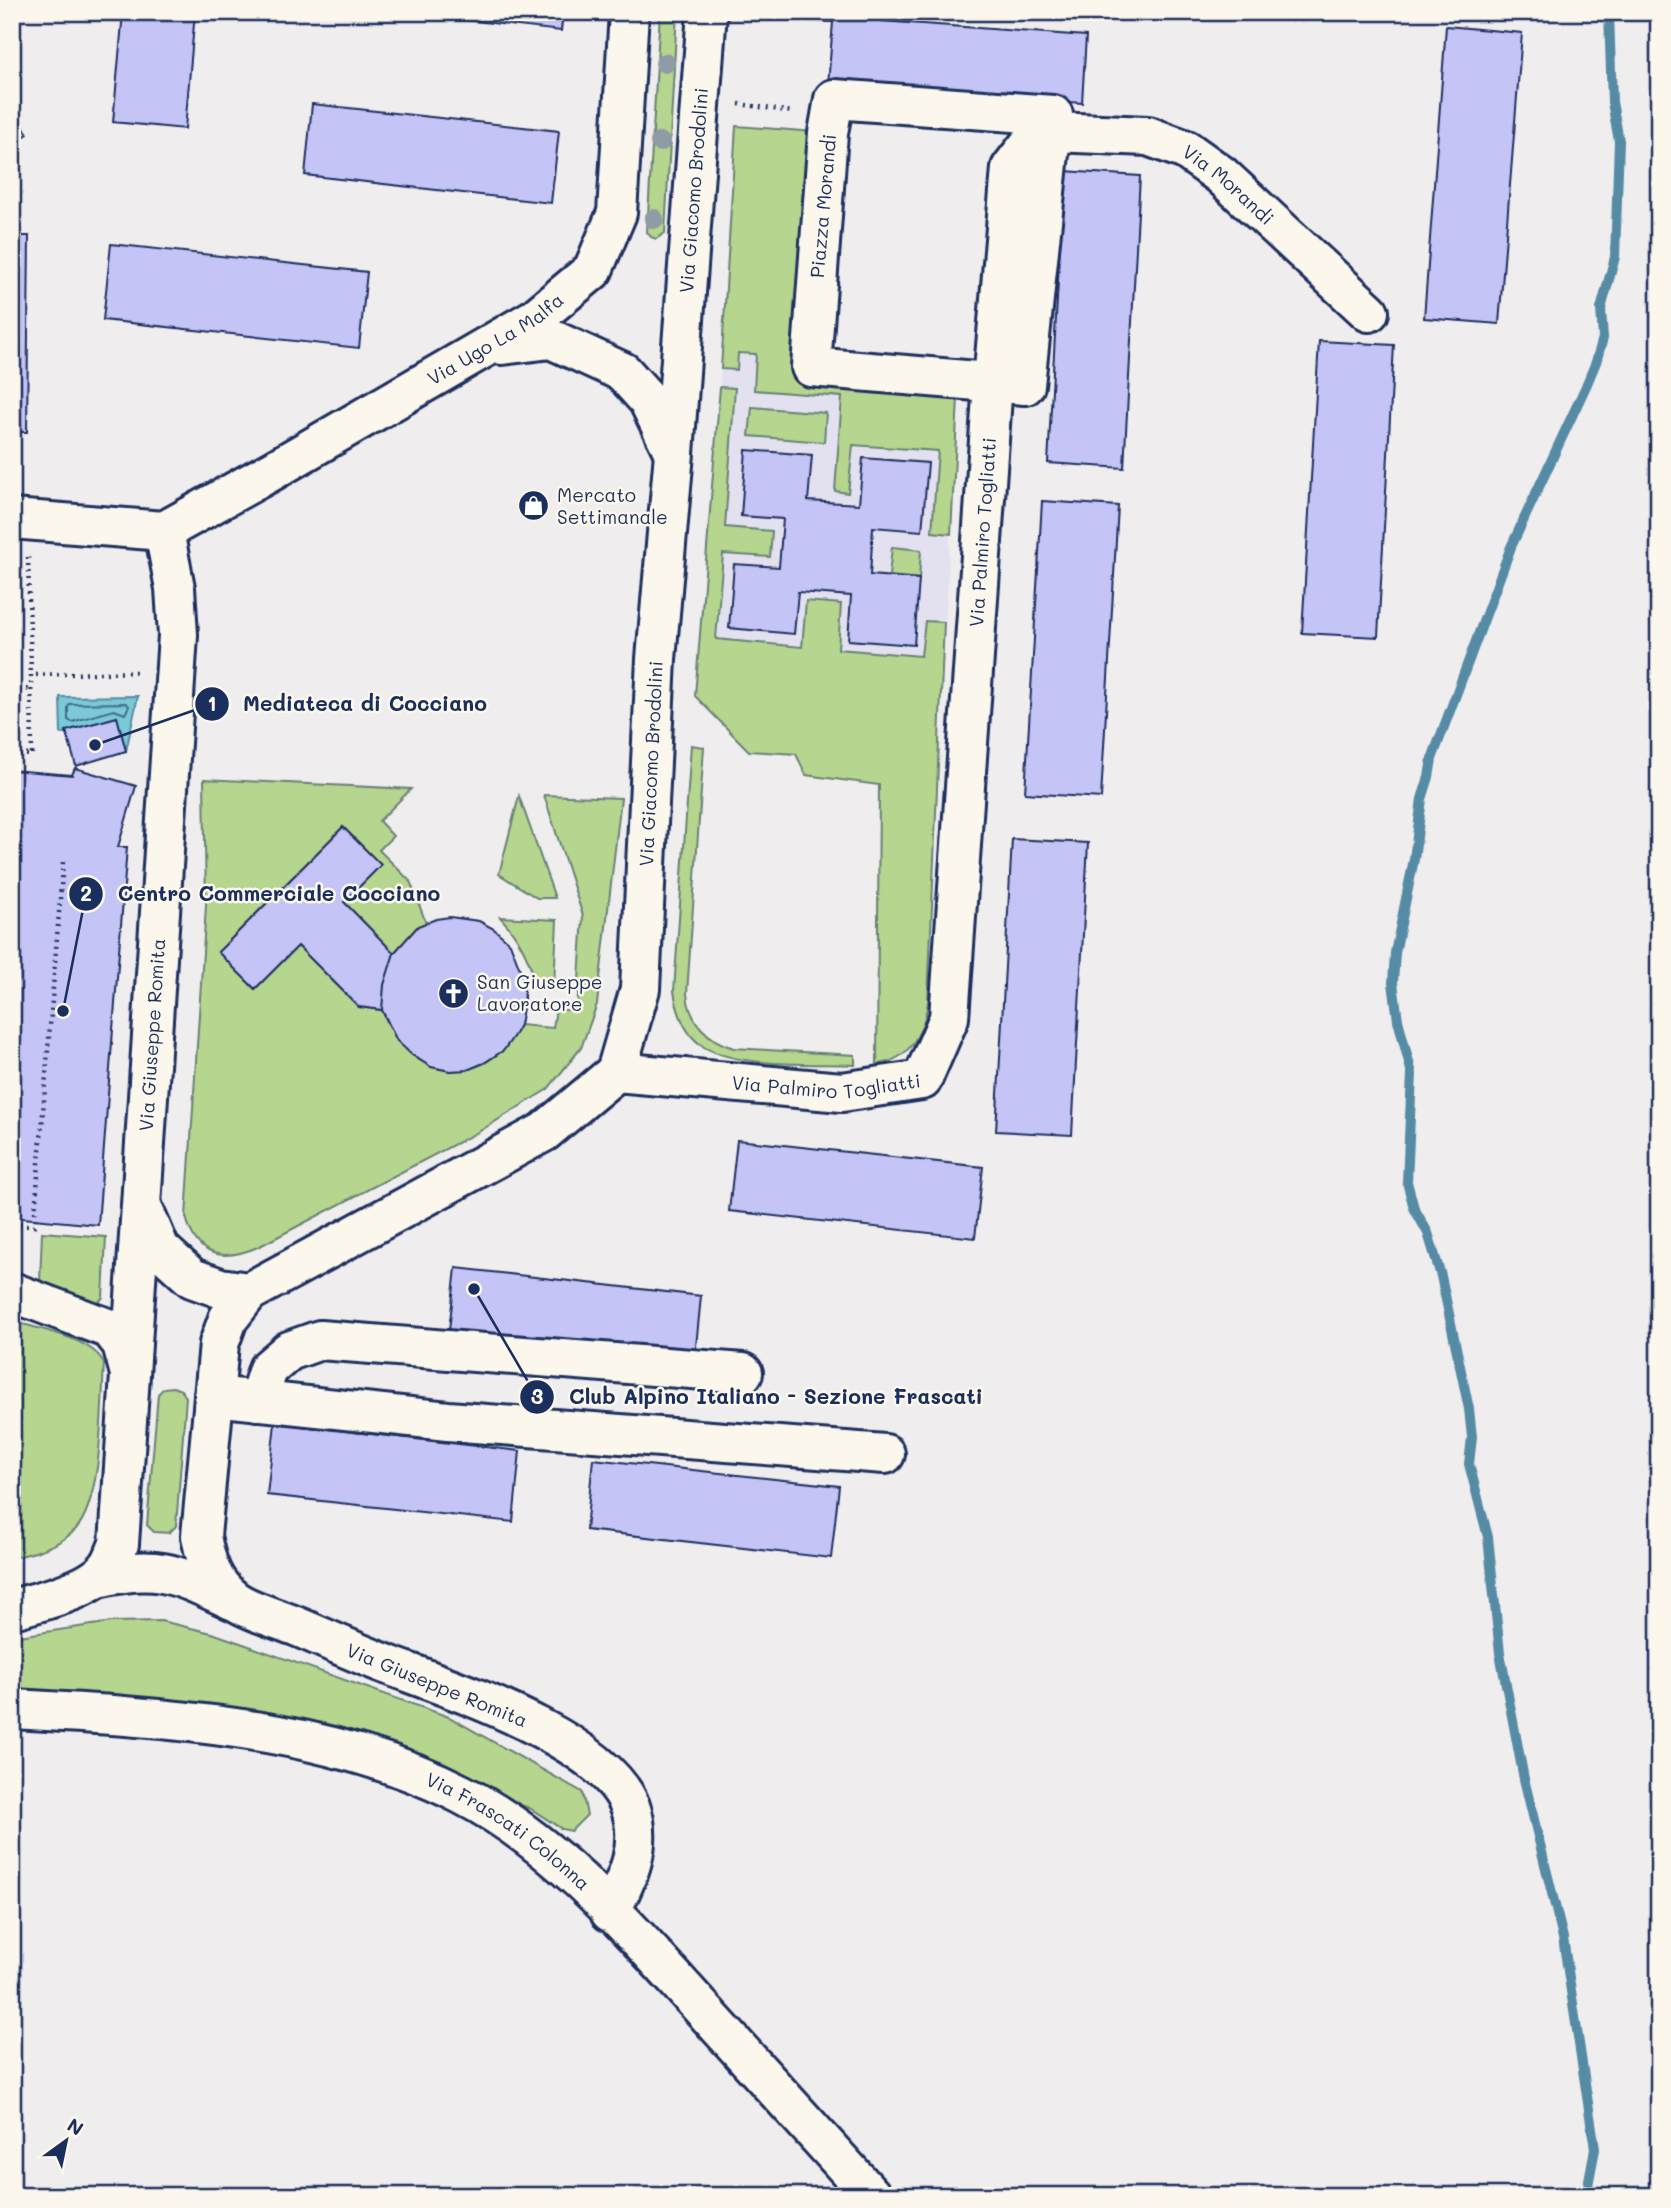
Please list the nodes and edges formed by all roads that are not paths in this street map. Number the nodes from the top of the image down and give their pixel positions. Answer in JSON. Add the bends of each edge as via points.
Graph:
{"nodes":[{"id":1,"x":629,"y":12,"type":"edge"},
{"id":2,"x":707,"y":12,"type":"edge"},
{"id":3,"x":1053,"y":132,"type":"junction"},
{"id":4,"x":1370,"y":312,"type":"dead end"},
{"id":5,"x":482,"y":348,"type":"junction"},
{"id":6,"x":993,"y":382,"type":"junction"},
{"id":7,"x":674,"y":453,"type":"junction"},
{"id":8,"x":164,"y":531,"type":"junction"},
{"id":9,"x":20,"y":534,"type":"edge"},
{"id":10,"x":616,"y":1072,"type":"junction"},
{"id":11,"x":142,"y":1204,"type":"junction"},
{"id":12,"x":12,"y":1292,"type":"edge"},
{"id":13,"x":239,"y":1305,"type":"junction"},
{"id":14,"x":128,"y":1370,"type":"junction"},
{"id":15,"x":743,"y":1373,"type":"dead end"},
{"id":16,"x":214,"y":1396,"type":"junction"},
{"id":17,"x":258,"y":1401,"type":"junction"},
{"id":18,"x":885,"y":1454,"type":"dead end"},
{"id":19,"x":98,"y":1578,"type":"junction"},
{"id":20,"x":235,"y":1602,"type":"junction"},
{"id":21,"x":12,"y":1609,"type":"edge"},
{"id":22,"x":12,"y":1709,"type":"edge"},
{"id":23,"x":610,"y":1912,"type":"junction"},
{"id":24,"x":872,"y":2196,"type":"edge"}],
"edges":[{"from":1,"to":5,"type":"street","name":"Via Ugo La Malfa","via":[[617,213],[593,270],[534,319]]},
{"from":2,"to":7,"type":"street","name":"Via Giacomo Brodolini"},
{"from":3,"to":4,"type":"street","name":"Via Morandi","via":[[1148,136],[1186,150],[1221,175]]},
{"from":3,"to":6,"type":"street","name":"Piazza Morandi","via":[[1025,385]]},
{"from":3,"to":6,"type":"street","name":"Piazza Morandi","via":[[1054,115],[834,99],[811,367]]},
{"from":5,"to":7,"type":"street","via":[[551,339],[623,373],[648,400]]},
{"from":5,"to":8,"type":"street","name":"Via Ugo La Malfa"},
{"from":6,"to":10,"type":"street","name":"Via Palmiro Togliatti","via":[[949,1018],[922,1080],[842,1092]]},
{"from":7,"to":10,"type":"street","name":"Via Giacomo Brodolini","via":[[656,659],[640,989]]},
{"from":8,"to":9,"type":"street"},
{"from":8,"to":11,"type":"street","name":"Via Giuseppe Romita","via":[[178,635]]},
{"from":10,"to":13,"type":"street","via":[[544,1132]]},
{"from":11,"to":13,"type":"street","name":"Via Giuseppe Romita","via":[[160,1249],[192,1278],[220,1288]]},
{"from":11,"to":14,"type":"street","name":"Via Giuseppe Romita"},
{"from":12,"to":14,"type":"street","via":[[110,1329],[122,1344]]},
{"from":13,"to":16,"type":"street","name":"Via Giuseppe Romita","via":[[219,1344]]},
{"from":14,"to":19,"type":"street","name":"Via Giuseppe Romita","via":[[118,1544]]},
{"from":15,"to":17,"type":"street","via":[[320,1340],[289,1351],[268,1369]]},
{"from":16,"to":17,"type":"street"},
{"from":16,"to":20,"type":"street","name":"Via Giuseppe Romita","via":[[201,1536],[213,1579]]},
{"from":17,"to":18,"type":"street","via":[[449,1421]]},
{"from":19,"to":20,"type":"street","name":"Via Giuseppe Romita","via":[[156,1570]]},
{"from":19,"to":21,"type":"street","name":"Via Giuseppe Romita","via":[[54,1598]]},
{"from":20,"to":23,"type":"street","name":"Via Giuseppe Romita","via":[[531,1722],[603,1771],[626,1798],[635,1826],[631,1867]]},
{"from":22,"to":23,"type":"street","name":"Via Frascati Colonna","via":[[109,1714],[258,1732],[316,1742],[387,1763],[462,1795],[501,1818],[574,1875]]},
{"from":23,"to":24,"type":"street","name":"Via Frascati Colonna"}]}
